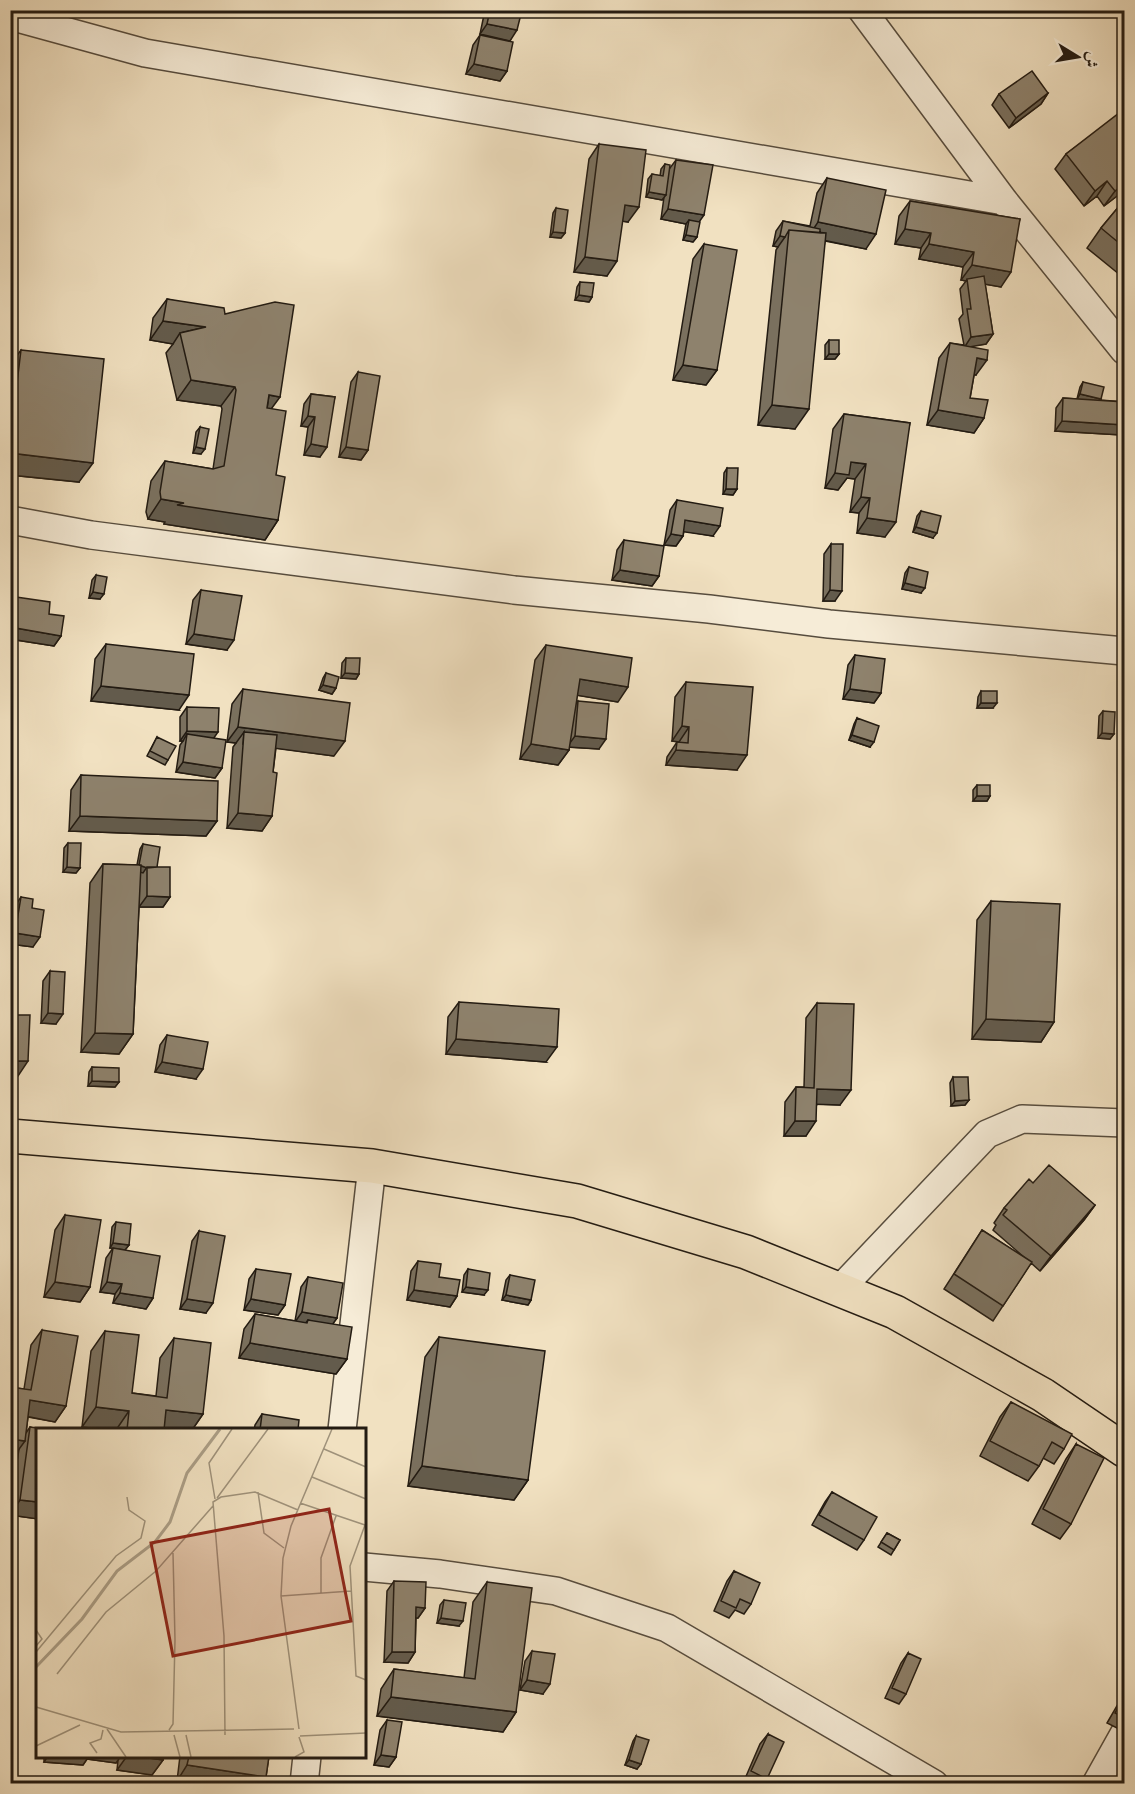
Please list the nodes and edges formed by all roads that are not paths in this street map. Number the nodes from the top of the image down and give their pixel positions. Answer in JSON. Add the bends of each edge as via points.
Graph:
{"nodes":[{"id":1,"x":862,"y":10,"type":"edge"},
{"id":2,"x":10,"y":16,"type":"edge"},
{"id":3,"x":1004,"y":201,"type":"junction"},
{"id":4,"x":1125,"y":350,"type":"edge"},
{"id":5,"x":10,"y":520,"type":"edge"},
{"id":6,"x":1125,"y":651,"type":"edge"},
{"id":7,"x":1125,"y":1123,"type":"edge"},
{"id":8,"x":10,"y":1136,"type":"edge"},
{"id":9,"x":372,"y":1166,"type":"junction"},
{"id":10,"x":839,"y":1290,"type":"junction"},
{"id":11,"x":342,"y":1428,"type":"edge"},
{"id":12,"x":1125,"y":1450,"type":"edge"},
{"id":13,"x":366,"y":1567,"type":"edge"},
{"id":14,"x":1125,"y":1734,"type":"edge"},
{"id":15,"x":307,"y":1758,"type":"edge"},
{"id":16,"x":304,"y":1784,"type":"edge"},
{"id":17,"x":934,"y":1784,"type":"edge"},
{"id":18,"x":1096,"y":1784,"type":"edge"}],
"edges":[{"from":1,"to":3,"type":"street"},
{"from":2,"to":3,"type":"street","via":[[145,52]]},
{"from":3,"to":4,"type":"street"},
{"from":5,"to":6,"type":"street","via":[[92,535],[514,590]]},
{"from":7,"to":10,"type":"street","via":[[1022,1119],[987,1134]]},
{"from":8,"to":9,"type":"main road"},
{"from":9,"to":10,"type":"main road","via":[[577,1200],[746,1252]]},
{"from":9,"to":11,"type":"street"},
{"from":10,"to":12,"type":"main road","via":[[895,1312],[1043,1395]]},
{"from":13,"to":17,"type":"street","via":[[556,1591],[667,1628]]},
{"from":14,"to":18,"type":"street"},
{"from":15,"to":16,"type":"street"}]}
